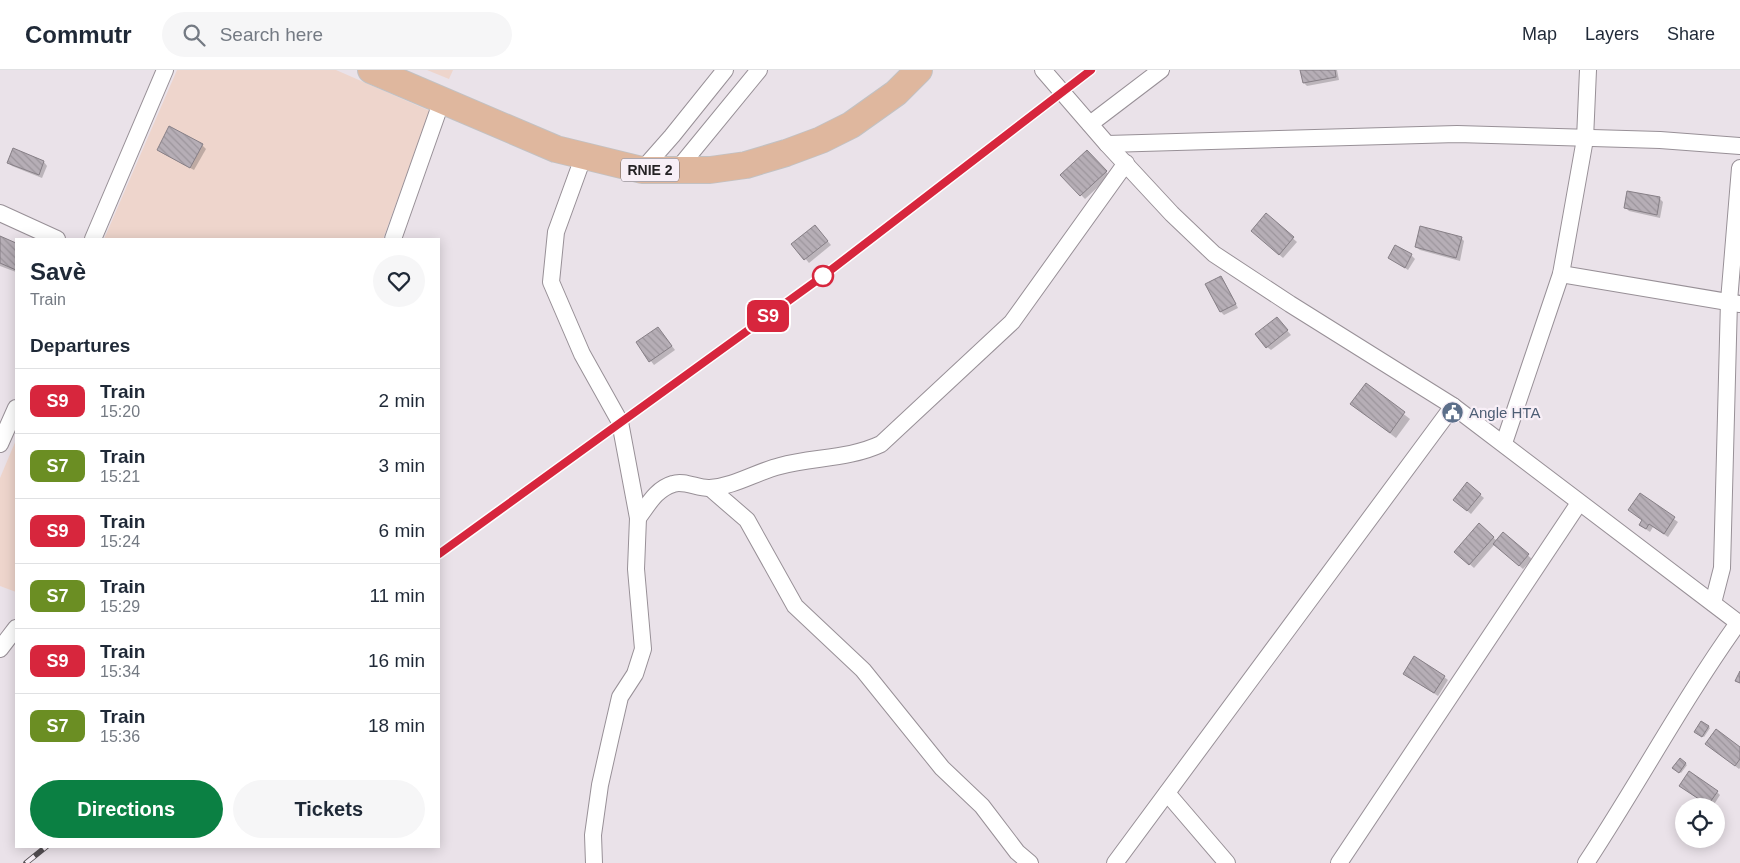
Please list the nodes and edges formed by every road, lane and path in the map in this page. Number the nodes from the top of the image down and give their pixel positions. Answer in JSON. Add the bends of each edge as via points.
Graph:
{"nodes":[{"id":1,"x":165,"y":70,"type":"edge"},
{"id":2,"x":371,"y":70,"type":"edge"},
{"id":3,"x":725,"y":70,"type":"edge"},
{"id":4,"x":759,"y":70,"type":"edge"},
{"id":5,"x":919,"y":70,"type":"edge"},
{"id":6,"x":1044,"y":70,"type":"edge"},
{"id":7,"x":1161,"y":70,"type":"edge"},
{"id":8,"x":1588,"y":70,"type":"edge"},
{"id":9,"x":442,"y":100,"type":"junction"},
{"id":10,"x":1090,"y":124,"type":"junction"},
{"id":11,"x":1585,"y":139,"type":"junction"},
{"id":12,"x":1107,"y":144,"type":"junction"},
{"id":13,"x":1740,"y":146,"type":"edge"},
{"id":14,"x":584,"y":155,"type":"junction"},
{"id":15,"x":1126,"y":164,"type":"junction"},
{"id":16,"x":1740,"y":168,"type":"edge"},
{"id":17,"x":642,"y":170,"type":"junction"},
{"id":18,"x":677,"y":170,"type":"junction"},
{"id":19,"x":0,"y":213,"type":"edge"},
{"id":20,"x":55,"y":238,"type":"edge"},
{"id":21,"x":95,"y":238,"type":"edge"},
{"id":22,"x":393,"y":238,"type":"edge"},
{"id":23,"x":1561,"y":274,"type":"junction"},
{"id":24,"x":1735,"y":303,"type":"edge"},
{"id":25,"x":1453,"y":406,"type":"junction"},
{"id":26,"x":15,"y":410,"type":"edge"},
{"id":27,"x":0,"y":442,"type":"edge"},
{"id":28,"x":1504,"y":443,"type":"junction"},
{"id":29,"x":710,"y":488,"type":"junction"},
{"id":30,"x":1579,"y":503,"type":"junction"},
{"id":31,"x":638,"y":518,"type":"junction"},
{"id":32,"x":1713,"y":603,"type":"junction"},
{"id":33,"x":1739,"y":623,"type":"edge"},
{"id":34,"x":15,"y":629,"type":"edge"},
{"id":35,"x":0,"y":649,"type":"edge"},
{"id":36,"x":1166,"y":793,"type":"junction"},
{"id":37,"x":594,"y":863,"type":"edge"},
{"id":38,"x":1030,"y":863,"type":"edge"},
{"id":39,"x":1115,"y":863,"type":"edge"},
{"id":40,"x":1228,"y":863,"type":"edge"},
{"id":41,"x":1339,"y":863,"type":"edge"},
{"id":42,"x":1586,"y":863,"type":"edge"}],
"edges":[{"from":1,"to":21,"type":"street"},
{"from":2,"to":9,"type":"main road","number":"RNIE 2"},
{"from":3,"to":17,"type":"street"},
{"from":4,"to":18,"type":"street"},
{"from":5,"to":18,"type":"main road","number":"RNIE 2","via":[[874,110],[820,140],[746,165]]},
{"from":6,"to":10,"type":"street"},
{"from":7,"to":10,"type":"street"},
{"from":8,"to":11,"type":"street"},
{"from":9,"to":14,"type":"main road","number":"RNIE 2","via":[[556,149]]},
{"from":9,"to":22,"type":"street"},
{"from":10,"to":12,"type":"street"},
{"from":11,"to":12,"type":"street","via":[[1457,134]]},
{"from":11,"to":13,"type":"street"},
{"from":11,"to":23,"type":"street"},
{"from":12,"to":15,"type":"street"},
{"from":14,"to":17,"type":"main road","number":"RNIE 2"},
{"from":14,"to":31,"type":"street","via":[[556,232],[551,282],[582,354],[620,422]]},
{"from":15,"to":25,"type":"street","via":[[1214,254]]},
{"from":15,"to":29,"type":"street","via":[[1012,322],[881,444],[865,451],[779,466],[746,480]]},
{"from":16,"to":24,"type":"street"},
{"from":17,"to":18,"type":"main road","number":"RNIE 2"},
{"from":19,"to":20,"type":"street"},
{"from":23,"to":24,"type":"street"},
{"from":23,"to":28,"type":"street"},
{"from":24,"to":32,"type":"street","via":[[1722,568]]},
{"from":25,"to":28,"type":"street"},
{"from":25,"to":36,"type":"street"},
{"from":26,"to":27,"type":"street"},
{"from":28,"to":30,"type":"street"},
{"from":29,"to":31,"type":"street","via":[[675,482],[658,493]]},
{"from":29,"to":38,"type":"street","via":[[746,520],[795,606],[863,670],[942,768],[982,806],[1017,852]]},
{"from":30,"to":32,"type":"street"},
{"from":30,"to":41,"type":"street"},
{"from":31,"to":37,"type":"street","via":[[636,569],[643,648],[634,674],[620,696],[598,802],[593,835]]},
{"from":32,"to":33,"type":"street"},
{"from":33,"to":42,"type":"street","via":[[1712,659]]},
{"from":34,"to":35,"type":"street"},
{"from":36,"to":39,"type":"street"},
{"from":36,"to":40,"type":"street"}]}
